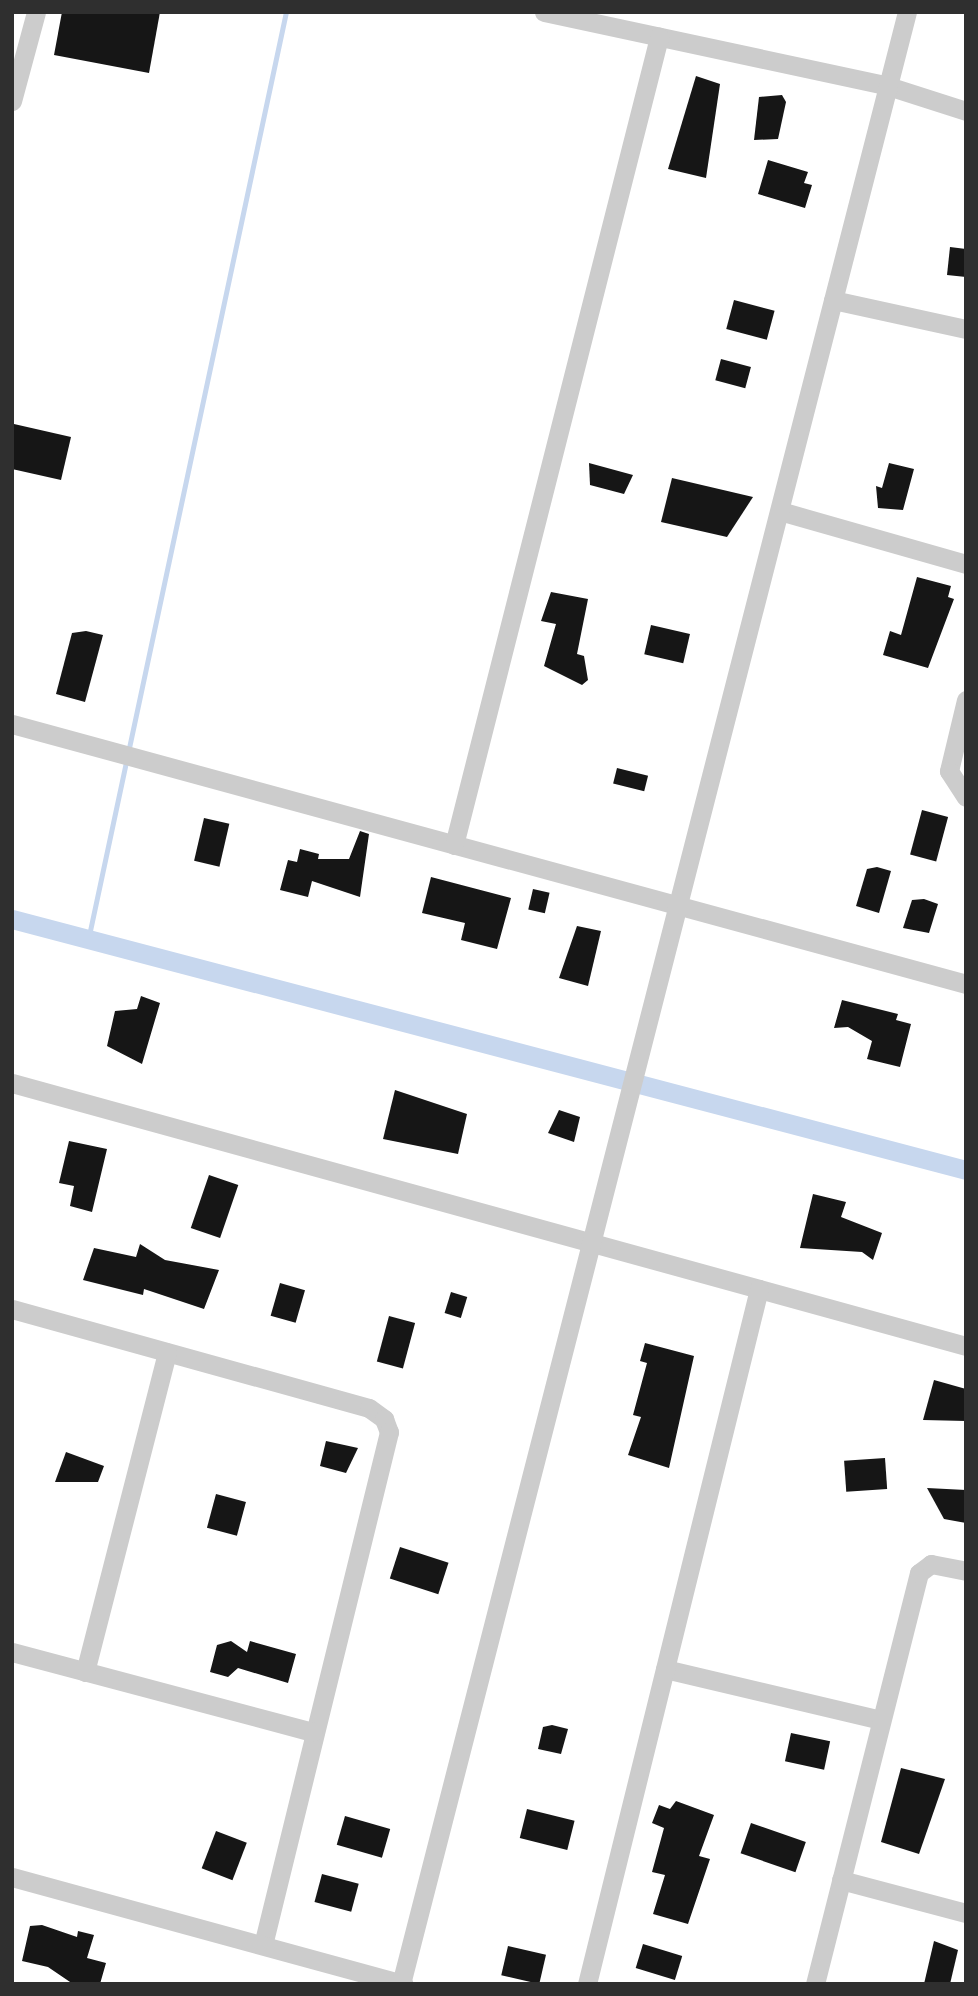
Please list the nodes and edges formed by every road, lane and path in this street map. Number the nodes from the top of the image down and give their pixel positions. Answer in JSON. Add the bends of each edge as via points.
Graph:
{"nodes":[{"id":1,"x":36,"y":12,"type":"edge"},
{"id":2,"x":544,"y":12,"type":"edge"},
{"id":3,"x":907,"y":12,"type":"edge"},
{"id":4,"x":659,"y":37,"type":"junction"},
{"id":5,"x":888,"y":86,"type":"junction"},
{"id":6,"x":12,"y":101,"type":"edge"},
{"id":7,"x":966,"y":111,"type":"edge"},
{"id":8,"x":833,"y":300,"type":"junction"},
{"id":9,"x":966,"y":329,"type":"edge"},
{"id":10,"x":780,"y":511,"type":"junction"},
{"id":11,"x":966,"y":564,"type":"edge"},
{"id":12,"x":966,"y":700,"type":"edge"},
{"id":13,"x":12,"y":724,"type":"edge"},
{"id":14,"x":966,"y":797,"type":"edge"},
{"id":15,"x":454,"y":845,"type":"junction"},
{"id":16,"x":676,"y":905,"type":"junction"},
{"id":17,"x":966,"y":984,"type":"edge"},
{"id":18,"x":12,"y":1083,"type":"edge"},
{"id":19,"x":591,"y":1243,"type":"junction"},
{"id":20,"x":759,"y":1289,"type":"junction"},
{"id":21,"x":12,"y":1309,"type":"edge"},
{"id":22,"x":966,"y":1346,"type":"edge"},
{"id":23,"x":167,"y":1352,"type":"junction"},
{"id":24,"x":966,"y":1572,"type":"edge"},
{"id":25,"x":12,"y":1652,"type":"edge"},
{"id":26,"x":665,"y":1669,"type":"junction"},
{"id":27,"x":85,"y":1672,"type":"junction"},
{"id":28,"x":881,"y":1720,"type":"junction"},
{"id":29,"x":313,"y":1732,"type":"junction"},
{"id":30,"x":12,"y":1877,"type":"edge"},
{"id":31,"x":841,"y":1880,"type":"junction"},
{"id":32,"x":966,"y":1913,"type":"edge"},
{"id":33,"x":263,"y":1945,"type":"junction"},
{"id":34,"x":402,"y":1984,"type":"edge"},
{"id":35,"x":587,"y":1984,"type":"edge"},
{"id":36,"x":815,"y":1984,"type":"edge"}],
"edges":[{"from":1,"to":6,"type":"street"},
{"from":2,"to":4,"type":"street"},
{"from":3,"to":5,"type":"street"},
{"from":4,"to":5,"type":"street"},
{"from":4,"to":15,"type":"street"},
{"from":5,"to":7,"type":"street"},
{"from":5,"to":8,"type":"street"},
{"from":8,"to":9,"type":"street"},
{"from":8,"to":10,"type":"street"},
{"from":10,"to":11,"type":"street"},
{"from":10,"to":16,"type":"street"},
{"from":12,"to":14,"type":"street","via":[[949,771],[954,788]]},
{"from":13,"to":15,"type":"street"},
{"from":15,"to":16,"type":"street"},
{"from":16,"to":17,"type":"street"},
{"from":16,"to":19,"type":"street"},
{"from":18,"to":19,"type":"street"},
{"from":19,"to":20,"type":"street"},
{"from":19,"to":34,"type":"street"},
{"from":20,"to":22,"type":"street"},
{"from":20,"to":26,"type":"street"},
{"from":21,"to":23,"type":"street"},
{"from":23,"to":27,"type":"street"},
{"from":23,"to":29,"type":"street","via":[[369,1408],[384,1419],[388,1432]]},
{"from":24,"to":28,"type":"street","via":[[931,1563],[919,1573]]},
{"from":25,"to":27,"type":"street"},
{"from":26,"to":28,"type":"street"},
{"from":26,"to":35,"type":"street"},
{"from":27,"to":29,"type":"street"},
{"from":28,"to":31,"type":"street"},
{"from":29,"to":33,"type":"street"},
{"from":30,"to":33,"type":"street"},
{"from":31,"to":32,"type":"street"},
{"from":31,"to":36,"type":"street"},
{"from":33,"to":34,"type":"street"}]}
